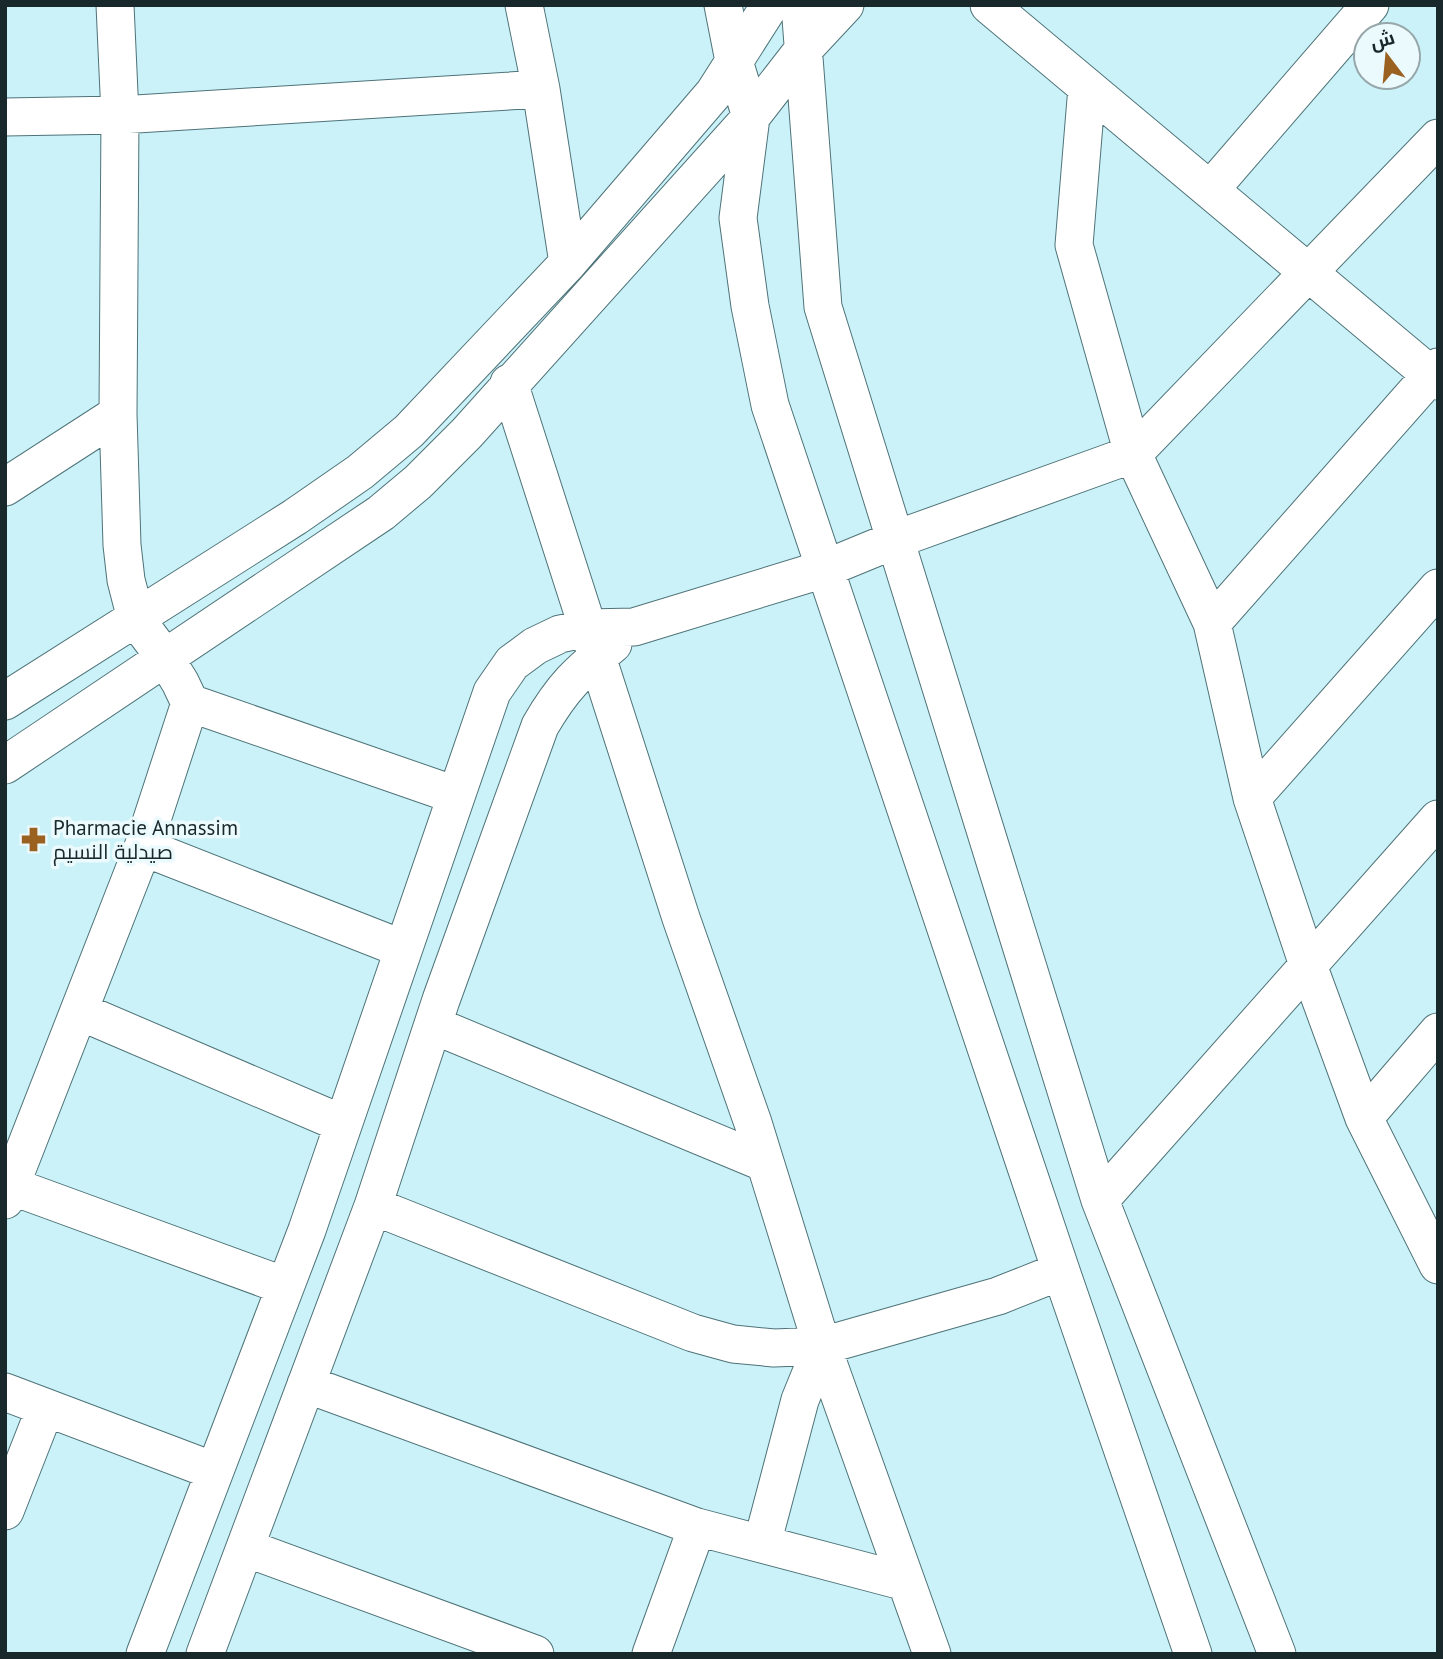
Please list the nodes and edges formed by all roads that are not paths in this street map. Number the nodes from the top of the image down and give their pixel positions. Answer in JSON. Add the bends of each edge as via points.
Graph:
{"nodes":[{"id":1,"x":115,"y":5,"type":"edge"},
{"id":2,"x":524,"y":5,"type":"edge"},
{"id":3,"x":723,"y":5,"type":"edge"},
{"id":4,"x":770,"y":5,"type":"edge"},
{"id":5,"x":800,"y":5,"type":"edge"},
{"id":6,"x":845,"y":5,"type":"edge"},
{"id":7,"x":989,"y":5,"type":"edge"},
{"id":8,"x":1370,"y":5,"type":"edge"},
{"id":9,"x":803,"y":50,"type":"junction"},
{"id":10,"x":734,"y":61,"type":"junction"},
{"id":11,"x":1087,"y":87,"type":"junction"},
{"id":12,"x":541,"y":89,"type":"junction"},
{"id":13,"x":120,"y":115,"type":"junction"},
{"id":14,"x":5,"y":117,"type":"edge"},
{"id":15,"x":751,"y":117,"type":"junction"},
{"id":16,"x":1438,"y":138,"type":"edge"},
{"id":17,"x":1209,"y":190,"type":"junction"},
{"id":18,"x":568,"y":262,"type":"junction"},
{"id":19,"x":1308,"y":272,"type":"junction"},
{"id":20,"x":1435,"y":374,"type":"edge"},
{"id":21,"x":509,"y":383,"type":"junction"},
{"id":22,"x":118,"y":414,"type":"junction"},
{"id":23,"x":1133,"y":454,"type":"junction"},
{"id":24,"x":5,"y":487,"type":"edge"},
{"id":25,"x":897,"y":539,"type":"junction"},
{"id":26,"x":824,"y":569,"type":"junction"},
{"id":27,"x":1438,"y":588,"type":"edge"},
{"id":28,"x":136,"y":619,"type":"junction"},
{"id":29,"x":1212,"y":623,"type":"junction"},
{"id":30,"x":592,"y":643,"type":"junction"},
{"id":31,"x":165,"y":657,"type":"junction"},
{"id":32,"x":5,"y":701,"type":"edge"},
{"id":33,"x":190,"y":703,"type":"junction"},
{"id":34,"x":5,"y":765,"type":"edge"},
{"id":35,"x":455,"y":795,"type":"junction"},
{"id":36,"x":1252,"y":798,"type":"junction"},
{"id":37,"x":1438,"y":819,"type":"edge"},
{"id":38,"x":144,"y":847,"type":"junction"},
{"id":39,"x":403,"y":949,"type":"junction"},
{"id":40,"x":1308,"y":965,"type":"junction"},
{"id":41,"x":79,"y":1011,"type":"junction"},
{"id":42,"x":433,"y":1025,"type":"junction"},
{"id":43,"x":1438,"y":1032,"type":"edge"},
{"id":44,"x":1364,"y":1118,"type":"junction"},
{"id":45,"x":343,"y":1124,"type":"junction"},
{"id":46,"x":765,"y":1163,"type":"junction"},
{"id":47,"x":8,"y":1193,"type":"edge"},
{"id":48,"x":1100,"y":1200,"type":"junction"},
{"id":49,"x":373,"y":1206,"type":"junction"},
{"id":50,"x":1438,"y":1265,"type":"edge"},
{"id":51,"x":1061,"y":1271,"type":"junction"},
{"id":52,"x":285,"y":1286,"type":"junction"},
{"id":53,"x":822,"y":1346,"type":"junction"},
{"id":54,"x":306,"y":1384,"type":"junction"},
{"id":55,"x":5,"y":1392,"type":"edge"},
{"id":56,"x":44,"y":1409,"type":"junction"},
{"id":57,"x":214,"y":1471,"type":"junction"},
{"id":58,"x":5,"y":1511,"type":"edge"},
{"id":59,"x":697,"y":1527,"type":"junction"},
{"id":60,"x":762,"y":1544,"type":"junction"},
{"id":61,"x":246,"y":1548,"type":"junction"},
{"id":62,"x":906,"y":1582,"type":"junction"},
{"id":63,"x":145,"y":1654,"type":"edge"},
{"id":64,"x":205,"y":1654,"type":"edge"},
{"id":65,"x":535,"y":1654,"type":"edge"},
{"id":66,"x":651,"y":1654,"type":"edge"},
{"id":67,"x":932,"y":1654,"type":"edge"},
{"id":68,"x":1194,"y":1654,"type":"edge"},
{"id":69,"x":1277,"y":1654,"type":"edge"}],
"edges":[{"from":1,"to":13,"type":"street"},
{"from":2,"to":12,"type":"street"},
{"from":3,"to":10,"type":"street"},
{"from":4,"to":10,"type":"street"},
{"from":5,"to":9,"type":"street"},
{"from":6,"to":9,"type":"street"},
{"from":7,"to":11,"type":"street"},
{"from":8,"to":17,"type":"street"},
{"from":9,"to":15,"type":"street"},
{"from":9,"to":25,"type":"street","via":[[823,307]]},
{"from":10,"to":15,"type":"street"},
{"from":10,"to":18,"type":"street","via":[[714,93]]},
{"from":11,"to":17,"type":"street"},
{"from":11,"to":23,"type":"street","via":[[1074,245]]},
{"from":12,"to":13,"type":"street"},
{"from":12,"to":18,"type":"street"},
{"from":13,"to":14,"type":"street"},
{"from":13,"to":22,"type":"street"},
{"from":15,"to":21,"type":"street"},
{"from":15,"to":26,"type":"street","via":[[738,218],[750,306],[771,405]]},
{"from":16,"to":19,"type":"street"},
{"from":17,"to":19,"type":"street"},
{"from":18,"to":28,"type":"street","via":[[409,431],[295,517]]},
{"from":19,"to":20,"type":"street"},
{"from":19,"to":23,"type":"street"},
{"from":20,"to":29,"type":"street"},
{"from":21,"to":30,"type":"street"},
{"from":21,"to":31,"type":"street","via":[[457,443],[382,513]]},
{"from":22,"to":24,"type":"street"},
{"from":22,"to":28,"type":"street","via":[[122,545]]},
{"from":23,"to":25,"type":"street"},
{"from":23,"to":29,"type":"street"},
{"from":25,"to":26,"type":"street"},
{"from":25,"to":48,"type":"street"},
{"from":26,"to":30,"type":"street"},
{"from":26,"to":51,"type":"street"},
{"from":27,"to":36,"type":"street"},
{"from":28,"to":31,"type":"street"},
{"from":28,"to":32,"type":"street"},
{"from":29,"to":36,"type":"street"},
{"from":30,"to":35,"type":"street","via":[[560,634],[512,663],[492,692]]},
{"from":30,"to":42,"type":"street","via":[[540,726]]},
{"from":30,"to":46,"type":"street"},
{"from":31,"to":33,"type":"street"},
{"from":31,"to":34,"type":"street"},
{"from":33,"to":35,"type":"street"},
{"from":33,"to":38,"type":"street"},
{"from":35,"to":39,"type":"street"},
{"from":36,"to":40,"type":"street"},
{"from":37,"to":40,"type":"street"},
{"from":38,"to":39,"type":"street"},
{"from":38,"to":41,"type":"street"},
{"from":39,"to":45,"type":"street"},
{"from":40,"to":44,"type":"street"},
{"from":40,"to":48,"type":"street"},
{"from":41,"to":45,"type":"street"},
{"from":41,"to":47,"type":"street"},
{"from":42,"to":46,"type":"street"},
{"from":42,"to":49,"type":"street"},
{"from":43,"to":44,"type":"street"},
{"from":44,"to":50,"type":"street"},
{"from":45,"to":52,"type":"street"},
{"from":46,"to":53,"type":"street"},
{"from":47,"to":52,"type":"street"},
{"from":48,"to":69,"type":"street"},
{"from":49,"to":53,"type":"street","via":[[692,1333],[774,1348]]},
{"from":49,"to":54,"type":"street"},
{"from":51,"to":53,"type":"street","via":[[998,1296]]},
{"from":51,"to":68,"type":"street"},
{"from":52,"to":57,"type":"street"},
{"from":53,"to":60,"type":"street","via":[[800,1400]]},
{"from":53,"to":62,"type":"street"},
{"from":54,"to":59,"type":"street"},
{"from":54,"to":61,"type":"street"},
{"from":55,"to":56,"type":"street"},
{"from":56,"to":57,"type":"street"},
{"from":56,"to":58,"type":"street"},
{"from":57,"to":63,"type":"street"},
{"from":59,"to":60,"type":"street"},
{"from":59,"to":66,"type":"street"},
{"from":60,"to":62,"type":"street"},
{"from":61,"to":64,"type":"street"},
{"from":61,"to":65,"type":"street"},
{"from":62,"to":67,"type":"street"}]}
